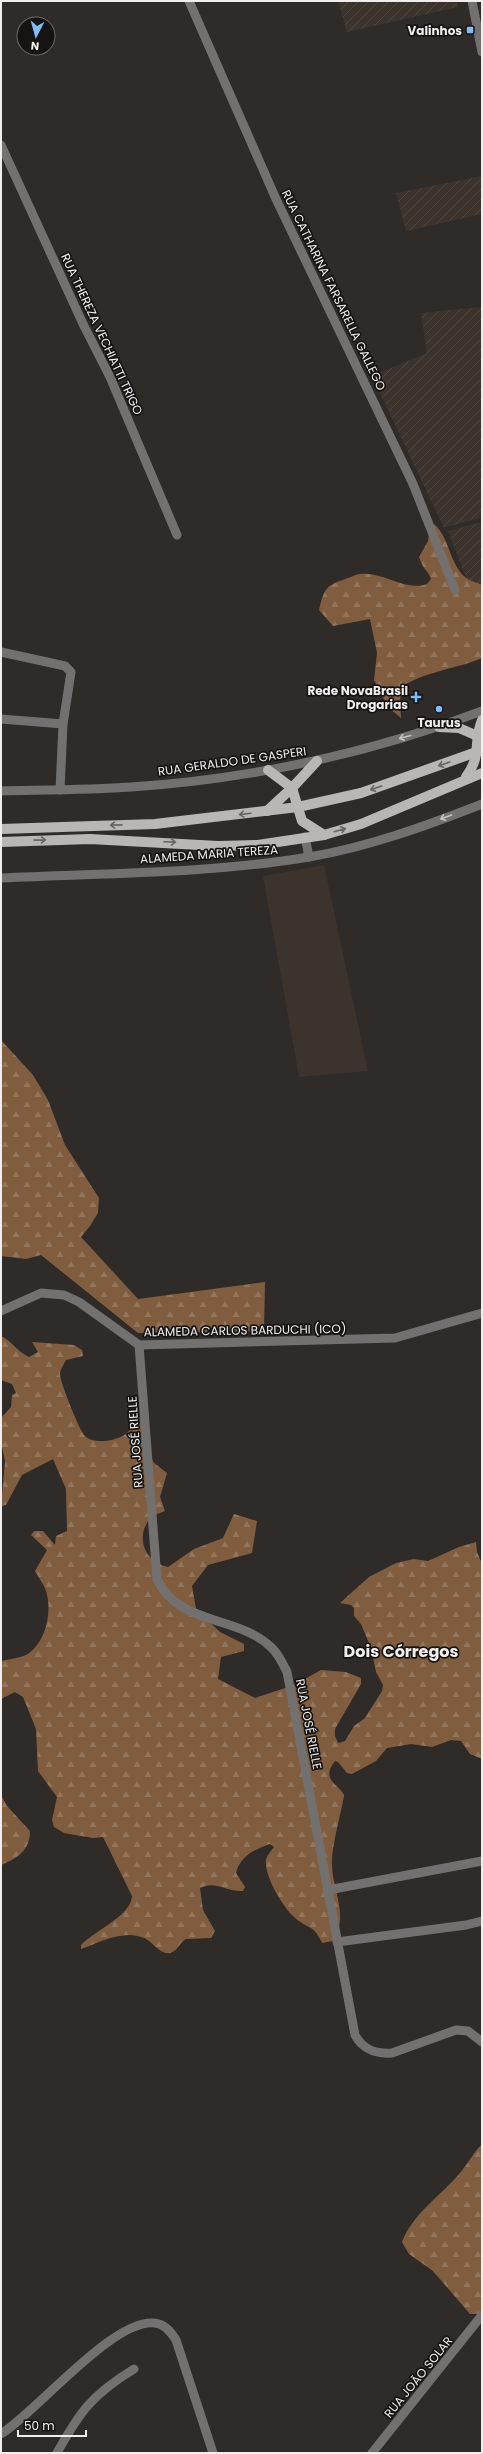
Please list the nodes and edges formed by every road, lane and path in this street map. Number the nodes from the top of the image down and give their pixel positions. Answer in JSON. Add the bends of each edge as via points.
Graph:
{"nodes":[{"id":1,"x":189,"y":1,"type":"edge"},
{"id":2,"x":472,"y":1,"type":"edge"},
{"id":3,"x":482,"y":52,"type":"edge"},
{"id":4,"x":1,"y":145,"type":"edge"},
{"id":5,"x":177,"y":535,"type":"dead end"},
{"id":6,"x":455,"y":590,"type":"dead end"},
{"id":7,"x":1,"y":652,"type":"edge"},
{"id":8,"x":482,"y":711,"type":"edge"},
{"id":9,"x":1,"y":719,"type":"edge"},
{"id":10,"x":482,"y":720,"type":"edge"},
{"id":11,"x":63,"y":724,"type":"junction"},
{"id":12,"x":439,"y":727,"type":"junction"},
{"id":13,"x":480,"y":737,"type":"edge"},
{"id":14,"x":481,"y":751,"type":"edge"},
{"id":15,"x":317,"y":761,"type":"junction"},
{"id":16,"x":268,"y":770,"type":"junction"},
{"id":17,"x":482,"y":773,"type":"edge"},
{"id":18,"x":463,"y":780,"type":"junction"},
{"id":19,"x":292,"y":788,"type":"junction"},
{"id":20,"x":60,"y":790,"type":"junction"},
{"id":21,"x":1,"y":791,"type":"edge"},
{"id":22,"x":482,"y":804,"type":"edge"},
{"id":23,"x":298,"y":807,"type":"junction"},
{"id":24,"x":267,"y":811,"type":"junction"},
{"id":25,"x":1,"y":829,"type":"edge"},
{"id":26,"x":324,"y":834,"type":"junction"},
{"id":27,"x":305,"y":837,"type":"junction"},
{"id":28,"x":1,"y":842,"type":"edge"},
{"id":29,"x":308,"y":857,"type":"junction"},
{"id":30,"x":1,"y":878,"type":"edge"},
{"id":31,"x":1,"y":1311,"type":"edge"},
{"id":32,"x":482,"y":1313,"type":"edge"},
{"id":33,"x":139,"y":1345,"type":"junction"},
{"id":34,"x":482,"y":1861,"type":"edge"},
{"id":35,"x":328,"y":1890,"type":"junction"},
{"id":36,"x":482,"y":1921,"type":"edge"},
{"id":37,"x":338,"y":1942,"type":"junction"},
{"id":38,"x":482,"y":2042,"type":"edge"},
{"id":39,"x":482,"y":2315,"type":"edge"},
{"id":40,"x":134,"y":2369,"type":"dead end"},
{"id":41,"x":1,"y":2434,"type":"edge"},
{"id":42,"x":57,"y":2453,"type":"edge"},
{"id":43,"x":213,"y":2453,"type":"edge"},
{"id":44,"x":372,"y":2453,"type":"edge"}],
"edges":[{"from":1,"to":6,"type":"street","name":"RUA CATHARINA FARSARELLA GALLEGO","via":[[276,199],[413,484]]},
{"from":2,"to":3,"type":"street"},
{"from":4,"to":5,"type":"street","name":"RUA THEREZA VECHIATTI TRIGO","via":[[110,377]]},
{"from":7,"to":11,"type":"street","via":[[69,669]]},
{"from":8,"to":12,"type":"street","name":"RUA GERALDO DE GASPERI"},
{"from":9,"to":11,"type":"street"},
{"from":10,"to":13,"type":"main road"},
{"from":11,"to":20,"type":"street"},
{"from":12,"to":13,"type":"main road","via":[[459,728]]},
{"from":12,"to":15,"type":"street","name":"RUA GERALDO DE GASPERI","one_way":true},
{"from":13,"to":14,"type":"main road"},
{"from":14,"to":18,"type":"main road","via":[[474,769]]},
{"from":14,"to":23,"type":"main road","one_way":true,"via":[[361,793]]},
{"from":15,"to":16,"type":"street","name":"RUA GERALDO DE GASPERI"},
{"from":15,"to":19,"type":"main road"},
{"from":16,"to":19,"type":"main road"},
{"from":16,"to":20,"type":"street","name":"RUA GERALDO DE GASPERI","via":[[131,787]]},
{"from":17,"to":18,"type":"main road"},
{"from":26,"to":18,"type":"main road","one_way":true,"via":[[401,809]]},
{"from":19,"to":23,"type":"main road"},
{"from":19,"to":24,"type":"main road"},
{"from":20,"to":21,"type":"street","name":"RUA GERALDO DE GASPERI"},
{"from":22,"to":29,"type":"street","name":"ALAMEDA MARIA TEREZA","one_way":true,"via":[[364,845]]},
{"from":23,"to":24,"type":"main road"},
{"from":23,"to":26,"type":"main road","via":[[306,825]]},
{"from":24,"to":25,"type":"main road","one_way":true,"via":[[155,824]]},
{"from":26,"to":27,"type":"main road"},
{"from":28,"to":27,"type":"main road","one_way":true,"via":[[90,839],[238,846]]},
{"from":27,"to":29,"type":"street"},
{"from":29,"to":30,"type":"street","name":"ALAMEDA MARIA TEREZA","via":[[248,866]]},
{"from":31,"to":33,"type":"street","name":"ALAMEDA CARLOS BARDUCHI (ICO)","via":[[42,1293],[64,1295],[79,1302]]},
{"from":32,"to":33,"type":"street","name":"ALAMEDA CARLOS BARDUCHI (ICO)","via":[[394,1338]]},
{"from":33,"to":35,"type":"street","name":"RUA JOSÉ RIELLE","via":[[157,1579],[162,1591],[184,1609],[260,1639],[273,1649],[281,1661],[287,1672]]},
{"from":34,"to":35,"type":"street"},
{"from":35,"to":37,"type":"street","name":"RUA JOSÉ RIELLE"},
{"from":36,"to":37,"type":"street"},
{"from":37,"to":38,"type":"street","name":"RUA JOSÉ RIELLE","via":[[355,2035],[365,2047],[376,2052],[392,2053],[456,2030],[468,2031]]},
{"from":39,"to":44,"type":"street","name":"RUA JOÃO SOLAR"},
{"from":40,"to":42,"type":"street","via":[[98,2393],[74,2422]]},
{"from":41,"to":43,"type":"street","via":[[104,2344],[134,2326],[147,2322],[160,2324],[169,2329],[176,2340]]}]}
